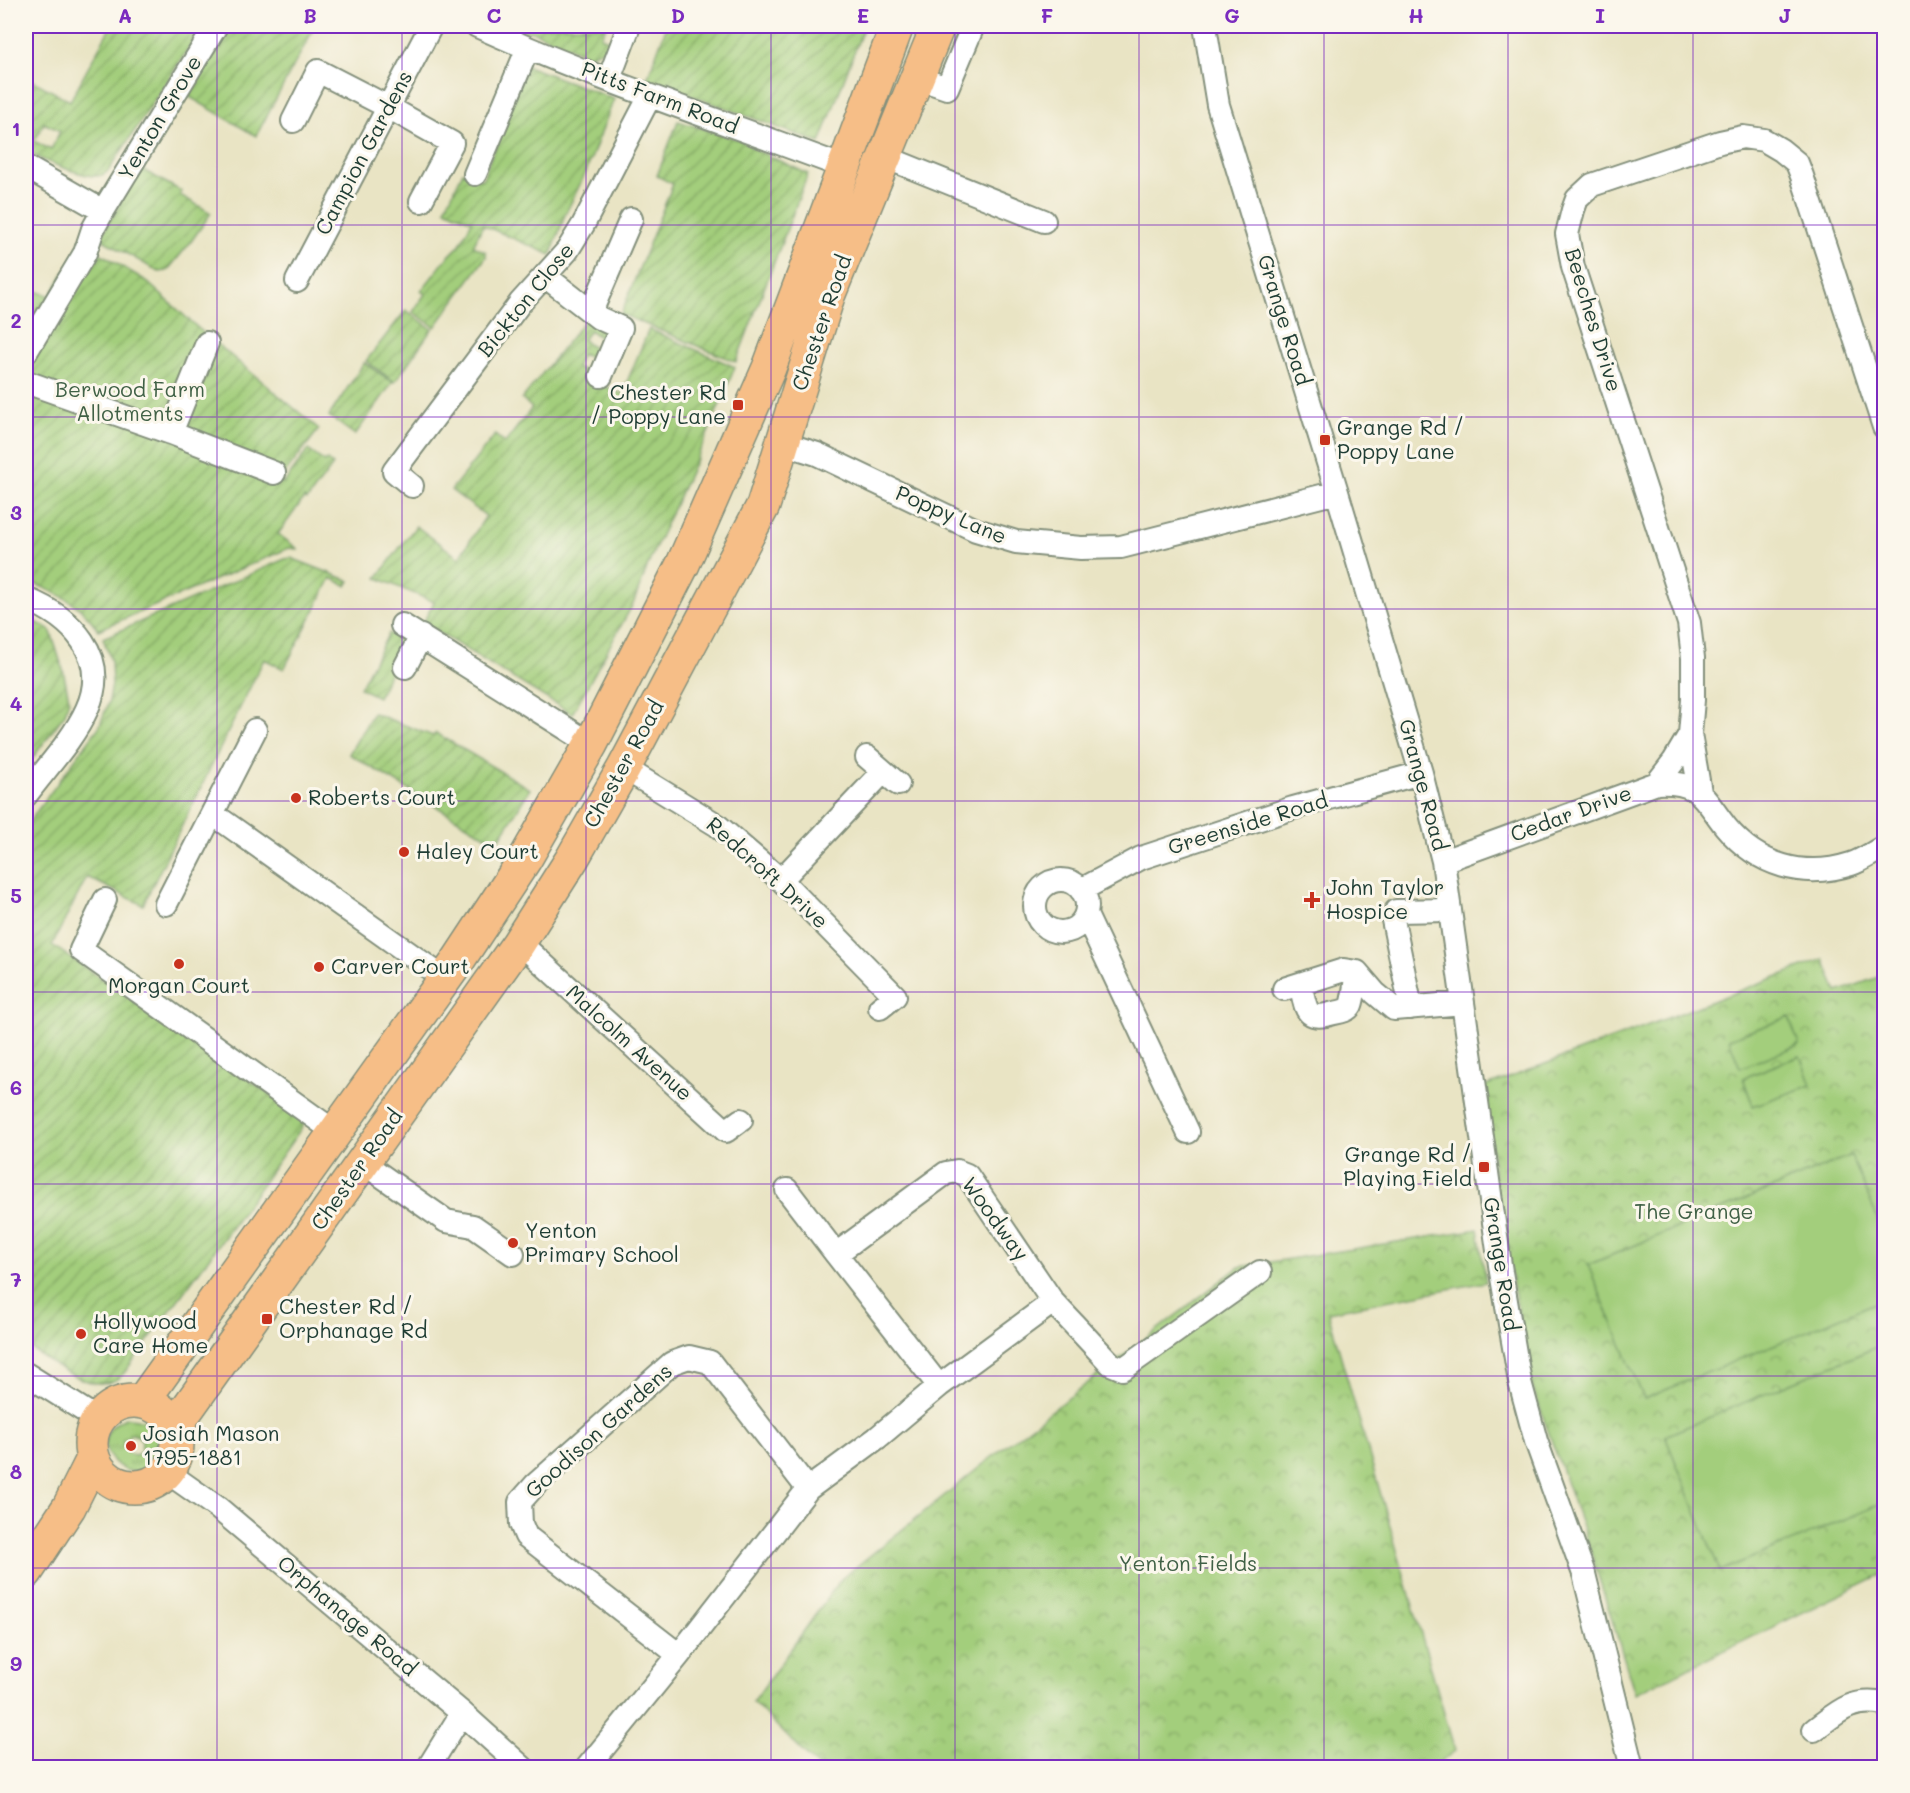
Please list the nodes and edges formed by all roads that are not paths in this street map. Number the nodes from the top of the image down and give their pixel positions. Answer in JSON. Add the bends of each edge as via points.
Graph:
{"nodes":[{"id":1,"x":216,"y":26,"type":"edge"},
{"id":2,"x":431,"y":26,"type":"edge"},
{"id":3,"x":477,"y":26,"type":"edge"},
{"id":4,"x":628,"y":26,"type":"edge"},
{"id":5,"x":897,"y":26,"type":"edge"},
{"id":6,"x":938,"y":26,"type":"edge"},
{"id":7,"x":973,"y":26,"type":"edge"},
{"id":8,"x":1205,"y":26,"type":"edge"},
{"id":9,"x":528,"y":48,"type":"junction"},
{"id":10,"x":918,"y":78,"type":"junction"},
{"id":11,"x":609,"y":79,"type":"junction"},
{"id":12,"x":650,"y":96,"type":"junction"},
{"id":13,"x":388,"y":107,"type":"junction"},
{"id":14,"x":293,"y":121,"type":"dead end"},
{"id":15,"x":885,"y":157,"type":"junction"},
{"id":16,"x":26,"y":167,"type":"edge"},
{"id":17,"x":844,"y":167,"type":"junction"},
{"id":18,"x":475,"y":174,"type":"dead end"},
{"id":19,"x":421,"y":201,"type":"dead end"},
{"id":20,"x":631,"y":219,"type":"dead end"},
{"id":21,"x":98,"y":220,"type":"junction"},
{"id":22,"x":1044,"y":221,"type":"dead end"},
{"id":23,"x":544,"y":276,"type":"junction"},
{"id":24,"x":297,"y":281,"type":"dead end"},
{"id":25,"x":590,"y":309,"type":"junction"},
{"id":26,"x":207,"y":343,"type":"dead end"},
{"id":27,"x":778,"y":344,"type":"junction"},
{"id":28,"x":26,"y":352,"type":"edge"},
{"id":29,"x":808,"y":356,"type":"junction"},
{"id":30,"x":601,"y":376,"type":"dead end"},
{"id":31,"x":26,"y":382,"type":"edge"},
{"id":32,"x":1884,"y":427,"type":"edge"},
{"id":33,"x":171,"y":433,"type":"junction"},
{"id":34,"x":783,"y":448,"type":"junction"},
{"id":35,"x":274,"y":473,"type":"dead end"},
{"id":36,"x":412,"y":486,"type":"dead end"},
{"id":37,"x":1337,"y":492,"type":"junction"},
{"id":38,"x":707,"y":509,"type":"junction"},
{"id":39,"x":750,"y":530,"type":"junction"},
{"id":40,"x":26,"y":599,"type":"edge"},
{"id":41,"x":405,"y":667,"type":"dead end"},
{"id":42,"x":255,"y":730,"type":"dead end"},
{"id":43,"x":1690,"y":734,"type":"junction"},
{"id":44,"x":591,"y":744,"type":"junction"},
{"id":45,"x":624,"y":768,"type":"junction"},
{"id":46,"x":883,"y":771,"type":"dead end"},
{"id":47,"x":1421,"y":774,"type":"junction"},
{"id":48,"x":1657,"y":783,"type":"junction"},
{"id":49,"x":1700,"y":792,"type":"junction"},
{"id":50,"x":26,"y":795,"type":"edge"},
{"id":51,"x":213,"y":814,"type":"junction"},
{"id":52,"x":1884,"y":847,"type":"edge"},
{"id":53,"x":1443,"y":861,"type":"junction"},
{"id":54,"x":781,"y":880,"type":"junction"},
{"id":55,"x":1081,"y":890,"type":"junction"},
{"id":56,"x":105,"y":900,"type":"dead end"},
{"id":57,"x":166,"y":904,"type":"dead end"},
{"id":58,"x":1450,"y":910,"type":"junction"},
{"id":59,"x":1086,"y":915,"type":"junction"},
{"id":60,"x":518,"y":944,"type":"junction"},
{"id":61,"x":450,"y":972,"type":"junction"},
{"id":62,"x":1357,"y":972,"type":"junction"},
{"id":63,"x":487,"y":988,"type":"junction"},
{"id":64,"x":895,"y":997,"type":"dead end"},
{"id":65,"x":1463,"y":1003,"type":"junction"},
{"id":66,"x":1411,"y":1008,"type":"junction"},
{"id":67,"x":741,"y":1120,"type":"dead end"},
{"id":68,"x":335,"y":1132,"type":"junction"},
{"id":69,"x":1188,"y":1132,"type":"dead end"},
{"id":70,"x":362,"y":1162,"type":"junction"},
{"id":71,"x":787,"y":1190,"type":"dead end"},
{"id":72,"x":513,"y":1254,"type":"dead end"},
{"id":73,"x":836,"y":1254,"type":"junction"},
{"id":74,"x":1260,"y":1272,"type":"dead end"},
{"id":75,"x":1053,"y":1302,"type":"junction"},
{"id":76,"x":26,"y":1374,"type":"edge"},
{"id":77,"x":939,"y":1386,"type":"junction"},
{"id":78,"x":142,"y":1402,"type":"junction"},
{"id":79,"x":99,"y":1420,"type":"junction"},
{"id":80,"x":174,"y":1431,"type":"junction"},
{"id":81,"x":93,"y":1458,"type":"junction"},
{"id":82,"x":167,"y":1472,"type":"junction"},
{"id":83,"x":125,"y":1486,"type":"junction"},
{"id":84,"x":808,"y":1489,"type":"junction"},
{"id":85,"x":69,"y":1507,"type":"junction"},
{"id":86,"x":26,"y":1572,"type":"edge"},
{"id":87,"x":679,"y":1655,"type":"junction"},
{"id":88,"x":1884,"y":1704,"type":"edge"},
{"id":89,"x":462,"y":1713,"type":"junction"},
{"id":90,"x":1814,"y":1730,"type":"dead end"},
{"id":91,"x":428,"y":1767,"type":"edge"},
{"id":92,"x":523,"y":1767,"type":"edge"},
{"id":93,"x":587,"y":1767,"type":"edge"},
{"id":94,"x":1632,"y":1767,"type":"edge"}],
"edges":[{"from":1,"to":21,"type":"street","name":"Yenton Grove"},
{"from":2,"to":13,"type":"street","name":"Campion Gardens"},
{"from":3,"to":9,"type":"street","name":"Pitts Farm Road"},
{"from":4,"to":11,"type":"street"},
{"from":5,"to":17,"type":"highway","name":"Chester Road"},
{"from":6,"to":10,"type":"highway","name":"Chester Road"},
{"from":7,"to":10,"type":"street","via":[[947,88]]},
{"from":8,"to":37,"type":"street","name":"Grange Road","via":[[1218,105]]},
{"from":9,"to":11,"type":"street","name":"Pitts Farm Road"},
{"from":9,"to":18,"type":"street"},
{"from":10,"to":15,"type":"highway","name":"Chester Road"},
{"from":11,"to":12,"type":"street","name":"Pitts Farm Road"},
{"from":12,"to":17,"type":"street","name":"Pitts Farm Road"},
{"from":12,"to":23,"type":"street","name":"Bickton Close","via":[[583,225],[567,252]]},
{"from":13,"to":14,"type":"street","via":[[318,71]]},
{"from":13,"to":19,"type":"street","via":[[452,142]]},
{"from":13,"to":24,"type":"street","name":"Campion Gardens"},
{"from":15,"to":22,"type":"street"},
{"from":15,"to":29,"type":"highway","name":"Chester Road"},
{"from":16,"to":21,"type":"street"},
{"from":17,"to":27,"type":"highway","name":"Chester Road"},
{"from":20,"to":25,"type":"street"},
{"from":21,"to":28,"type":"street","name":"Yenton Grove","via":[[85,253]]},
{"from":23,"to":25,"type":"street"},
{"from":23,"to":36,"type":"street","name":"Bickton Close","via":[[394,471]]},
{"from":25,"to":30,"type":"street","via":[[621,328]]},
{"from":26,"to":33,"type":"street"},
{"from":27,"to":29,"type":"highway"},
{"from":27,"to":38,"type":"highway","name":"Chester Road"},
{"from":29,"to":34,"type":"highway","name":"Chester Road"},
{"from":31,"to":33,"type":"street"},
{"from":32,"to":43,"type":"street","name":"Beeches Drive","via":[[1802,176],[1797,163],[1781,150],[1764,140],[1743,137],[1720,142],[1592,185],[1577,199],[1567,234],[1573,267],[1689,622],[1693,658]]},
{"from":33,"to":35,"type":"street"},
{"from":34,"to":37,"type":"street","name":"Poppy Lane","via":[[817,454],[976,530],[1016,542],[1081,548],[1121,547]]},
{"from":34,"to":39,"type":"highway","name":"Chester Road","via":[[763,506]]},
{"from":37,"to":47,"type":"street","name":"Grange Road"},
{"from":38,"to":39,"type":"highway"},
{"from":38,"to":44,"type":"highway","name":"Chester Road"},
{"from":39,"to":45,"type":"highway","name":"Chester Road"},
{"from":40,"to":50,"type":"street","via":[[69,624],[84,641],[94,683],[88,707],[76,729]]},
{"from":41,"to":44,"type":"street","via":[[412,630]]},
{"from":42,"to":51,"type":"street"},
{"from":43,"to":48,"type":"street","name":"Beeches Drive"},
{"from":43,"to":49,"type":"street","name":"Beeches Drive"},
{"from":44,"to":61,"type":"highway","name":"Chester Road","via":[[525,859]]},
{"from":45,"to":54,"type":"street","name":"Redcroft Drive","via":[[717,825]]},
{"from":45,"to":60,"type":"highway","name":"Chester Road"},
{"from":46,"to":54,"type":"street"},
{"from":47,"to":53,"type":"street","name":"Grange Road"},
{"from":47,"to":55,"type":"street","name":"Greenside Road","via":[[1293,808],[1141,858]]},
{"from":48,"to":49,"type":"street","name":"Cedar Drive","via":[[1672,782]]},
{"from":48,"to":53,"type":"street","name":"Cedar Drive"},
{"from":49,"to":52,"type":"street","via":[[1750,850],[1781,867],[1818,870],[1853,863]]},
{"from":51,"to":57,"type":"street"},
{"from":51,"to":61,"type":"street"},
{"from":53,"to":58,"type":"street","name":"Grange Road"},
{"from":54,"to":64,"type":"street","name":"Redcroft Drive"},
{"from":55,"to":59,"type":"street","via":[[1087,902]]},
{"from":55,"to":59,"type":"street","via":[[1060,880],[1047,885],[1037,896],[1035,906],[1039,920],[1057,932],[1075,929]]},
{"from":56,"to":68,"type":"street","via":[[81,950]]},
{"from":58,"to":65,"type":"street","name":"Grange Road"},
{"from":58,"to":66,"type":"street","via":[[1396,911],[1393,920]]},
{"from":59,"to":69,"type":"street"},
{"from":60,"to":63,"type":"highway","name":"Chester Road"},
{"from":60,"to":67,"type":"street","name":"Malcolm Avenue","via":[[726,1131]]},
{"from":61,"to":63,"type":"highway"},
{"from":61,"to":68,"type":"highway","name":"Chester Road"},
{"from":62,"to":62,"type":"street","via":[[1344,970],[1292,987],[1308,1012],[1321,1017],[1350,1006]]},
{"from":62,"to":66,"type":"street","via":[[1394,1009]]},
{"from":63,"to":70,"type":"highway","name":"Chester Road"},
{"from":65,"to":66,"type":"street"},
{"from":65,"to":94,"type":"street","name":"Grange Road","via":[[1520,1382],[1536,1441],[1584,1574]]},
{"from":68,"to":78,"type":"highway","name":"Chester Road"},
{"from":70,"to":72,"type":"street","via":[[446,1221],[473,1226]]},
{"from":70,"to":80,"type":"highway","name":"Chester Road"},
{"from":71,"to":73,"type":"street"},
{"from":73,"to":75,"type":"street","name":"Woodway","via":[[946,1173],[957,1171],[967,1174]]},
{"from":73,"to":77,"type":"street"},
{"from":74,"to":75,"type":"street","name":"Woodway","via":[[1123,1368],[1111,1364]]},
{"from":75,"to":77,"type":"street"},
{"from":76,"to":79,"type":"street"},
{"from":77,"to":84,"type":"street"},
{"from":78,"to":79,"type":"highway","via":[[113,1407]]},
{"from":78,"to":80,"type":"highway","via":[[162,1413]]},
{"from":79,"to":81,"type":"highway","via":[[91,1443]]},
{"from":80,"to":82,"type":"highway","name":"Chester Road","via":[[176,1452]]},
{"from":81,"to":83,"type":"highway","via":[[106,1477]]},
{"from":81,"to":85,"type":"highway"},
{"from":82,"to":83,"type":"highway","via":[[148,1485]]},
{"from":82,"to":89,"type":"street","name":"Orphanage Road","via":[[219,1508]]},
{"from":83,"to":85,"type":"highway","via":[[94,1493]]},
{"from":84,"to":87,"type":"street"},
{"from":84,"to":87,"type":"street","name":"Goodison Gardens","via":[[710,1362],[689,1357],[672,1363],[534,1485],[520,1502],[520,1524],[526,1536]]},
{"from":85,"to":86,"type":"highway"},
{"from":87,"to":93,"type":"street"},
{"from":88,"to":90,"type":"street","via":[[1847,1706]]},
{"from":89,"to":91,"type":"street"},
{"from":89,"to":92,"type":"street","name":"Orphanage Road"}]}
